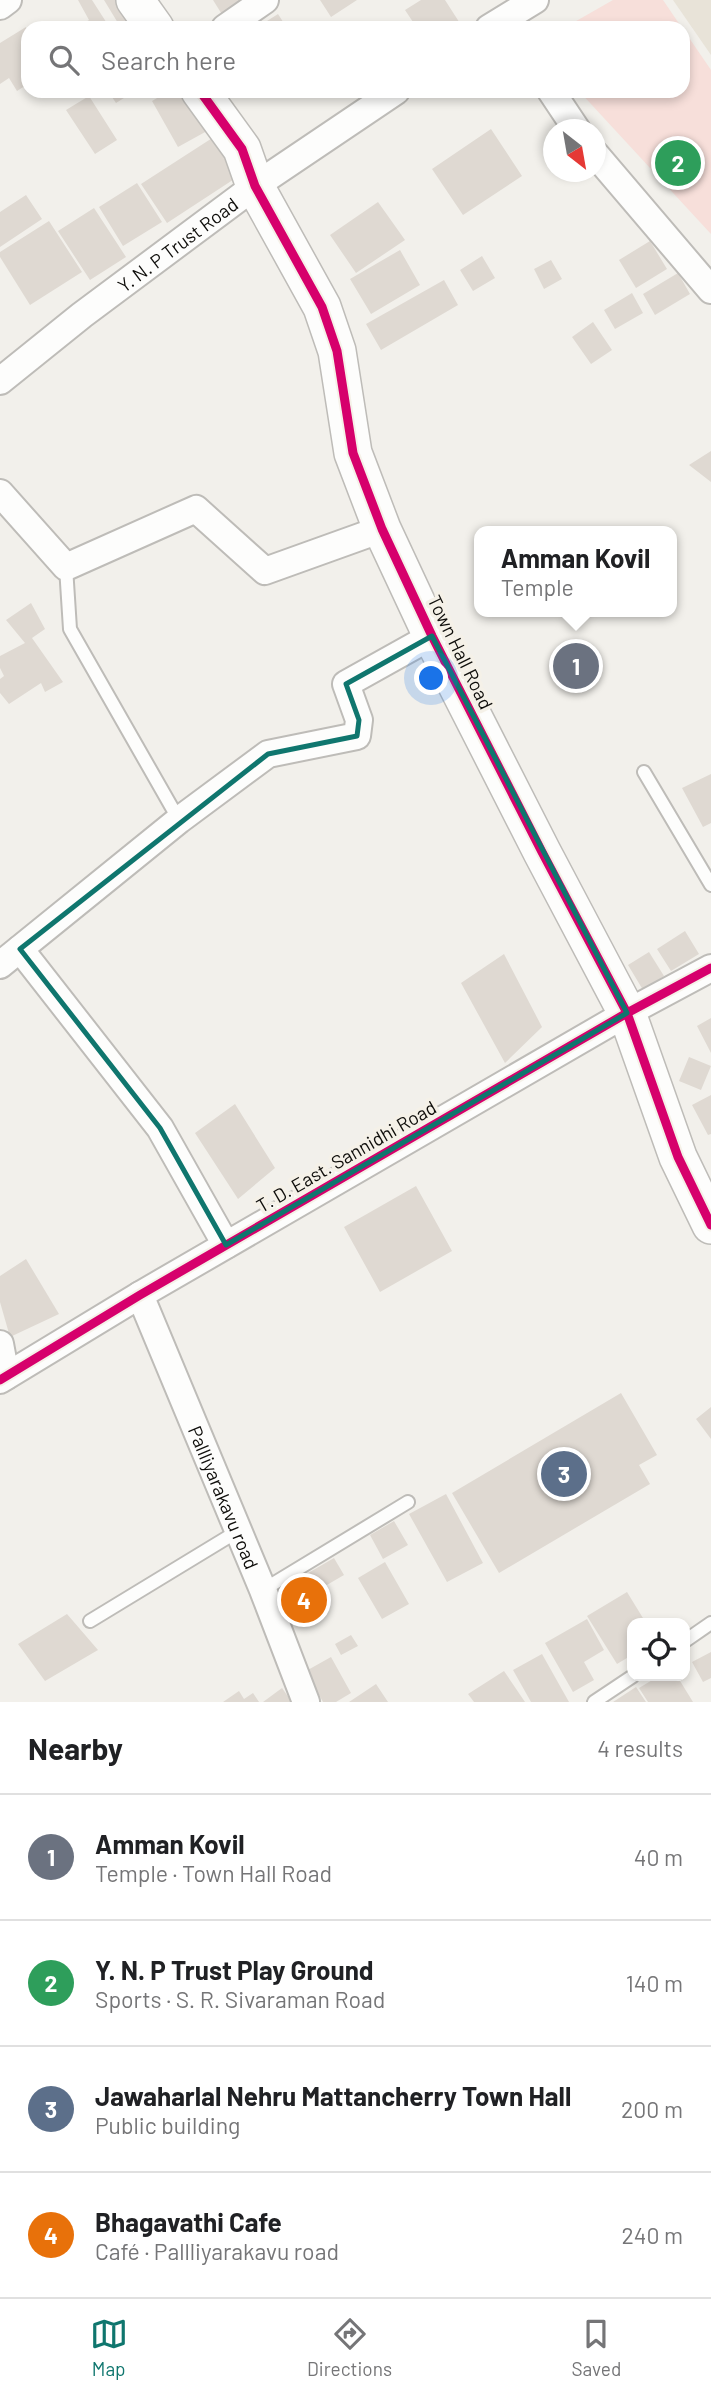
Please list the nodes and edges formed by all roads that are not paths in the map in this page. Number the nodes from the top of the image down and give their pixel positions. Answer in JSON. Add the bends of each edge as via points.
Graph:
{"nodes":[{"id":1,"x":8,"y":0,"type":"edge"},
{"id":2,"x":135,"y":0,"type":"edge"},
{"id":3,"x":265,"y":0,"type":"edge"},
{"id":4,"x":535,"y":0,"type":"edge"},
{"id":5,"x":0,"y":6,"type":"edge"},
{"id":6,"x":497,"y":19,"type":"edge"},
{"id":7,"x":150,"y":21,"type":"edge"},
{"id":8,"x":235,"y":21,"type":"edge"},
{"id":9,"x":205,"y":98,"type":"edge"},
{"id":10,"x":386,"y":98,"type":"edge"},
{"id":11,"x":556,"y":98,"type":"edge"},
{"id":12,"x":570,"y":119,"type":"edge"},
{"id":13,"x":606,"y":167,"type":"edge"},
{"id":14,"x":255,"y":186,"type":"junction"},
{"id":15,"x":711,"y":290,"type":"edge"},
{"id":16,"x":0,"y":380,"type":"edge"},
{"id":17,"x":0,"y":493,"type":"edge"},
{"id":18,"x":382,"y":529,"type":"junction"},
{"id":19,"x":66,"y":567,"type":"junction"},
{"id":20,"x":432,"y":636,"type":"junction"},
{"id":21,"x":644,"y":772,"type":"dead end"},
{"id":22,"x":179,"y":820,"type":"junction"},
{"id":23,"x":711,"y":885,"type":"edge"},
{"id":24,"x":10,"y":957,"type":"edge"},
{"id":25,"x":711,"y":968,"type":"edge"},
{"id":26,"x":627,"y":1013,"type":"junction"},
{"id":27,"x":711,"y":1225,"type":"edge"},
{"id":28,"x":226,"y":1245,"type":"junction"},
{"id":29,"x":140,"y":1295,"type":"junction"},
{"id":30,"x":0,"y":1343,"type":"edge"},
{"id":31,"x":3,"y":1378,"type":"edge"},
{"id":32,"x":408,"y":1502,"type":"dead end"},
{"id":33,"x":238,"y":1531,"type":"junction"},
{"id":34,"x":263,"y":1590,"type":"junction"},
{"id":35,"x":90,"y":1621,"type":"dead end"},
{"id":36,"x":711,"y":1623,"type":"edge"},
{"id":37,"x":690,"y":1638,"type":"edge"},
{"id":38,"x":627,"y":1680,"type":"edge"},
{"id":39,"x":306,"y":1702,"type":"edge"},
{"id":40,"x":594,"y":1702,"type":"edge"}],
"edges":[{"from":1,"to":5,"type":"street"},
{"from":2,"to":7,"type":"street"},
{"from":3,"to":8,"type":"street"},
{"from":4,"to":6,"type":"street"},
{"from":9,"to":14,"type":"street","name":"Town Hall Road","via":[[242,149]]},
{"from":10,"to":14,"type":"street","name":"Y. N. P Trust Road"},
{"from":11,"to":12,"type":"street"},
{"from":13,"to":15,"type":"street"},
{"from":14,"to":16,"type":"street","name":"Y. N. P Trust Road"},
{"from":14,"to":18,"type":"street","name":"Town Hall Road","via":[[322,307],[337,351],[353,453]]},
{"from":17,"to":19,"type":"street"},
{"from":18,"to":19,"type":"street","via":[[265,571],[196,509]]},
{"from":18,"to":20,"type":"street","name":"Town Hall Road"},
{"from":19,"to":22,"type":"lane","via":[[69,629]]},
{"from":20,"to":22,"type":"street","via":[[346,684],[359,720],[357,736],[268,754]]},
{"from":20,"to":26,"type":"street","name":"Town Hall Road"},
{"from":21,"to":23,"type":"lane"},
{"from":22,"to":24,"type":"street"},
{"from":24,"to":28,"type":"street","via":[[160,1128]]},
{"from":25,"to":26,"type":"street","name":"T. D. East. Sannidhi Road"},
{"from":26,"to":27,"type":"street","name":"Town Hall Road","via":[[678,1157]]},
{"from":26,"to":28,"type":"street","name":"T. D. East. Sannidhi Road"},
{"from":28,"to":29,"type":"street","name":"T. D. East. Sannidhi Road"},
{"from":29,"to":31,"type":"street","name":"T. D. East. Sannidhi Road"},
{"from":29,"to":33,"type":"street","name":"Pallliyarakavu road"},
{"from":30,"to":31,"type":"street"},
{"from":32,"to":34,"type":"lane"},
{"from":33,"to":34,"type":"street","name":"Pallliyarakavu road"},
{"from":33,"to":35,"type":"lane"},
{"from":34,"to":39,"type":"street","name":"Pallliyarakavu road"},
{"from":36,"to":37,"type":"lane"},
{"from":38,"to":40,"type":"lane"}]}
